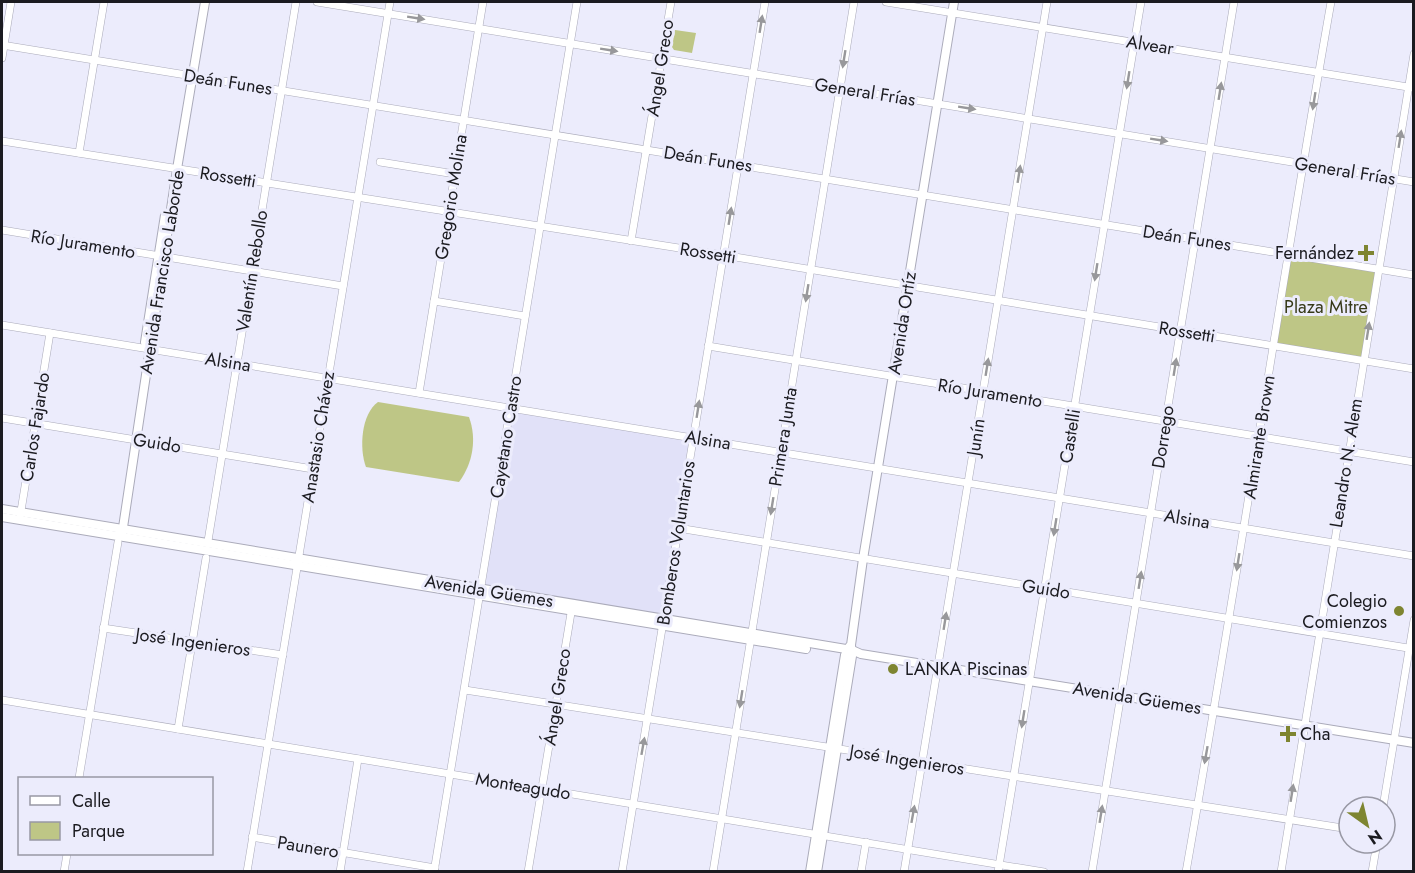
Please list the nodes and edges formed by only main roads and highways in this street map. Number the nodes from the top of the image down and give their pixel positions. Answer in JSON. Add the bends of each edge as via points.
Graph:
{"nodes":[{"id":1,"x":199,"y":2,"type":"edge"},
{"id":2,"x":205,"y":2,"type":"edge"},
{"id":3,"x":954,"y":2,"type":"edge"},
{"id":4,"x":189,"y":75,"type":"junction"},
{"id":5,"x":2,"y":510,"type":"edge"},
{"id":6,"x":20,"y":516,"type":"junction"},
{"id":7,"x":2,"y":517,"type":"edge"},
{"id":8,"x":119,"y":535,"type":"junction"},
{"id":9,"x":851,"y":651,"type":"junction"},
{"id":10,"x":1413,"y":743,"type":"edge"},
{"id":11,"x":820,"y":835,"type":"junction"},
{"id":12,"x":810,"y":872,"type":"edge"},
{"id":13,"x":817,"y":872,"type":"edge"}],
"edges":[{"from":1,"to":4,"type":"main road","name":"Avenida Francisco Laborde"},
{"from":2,"to":4,"type":"main road","name":"Avenida Francisco Laborde"},
{"from":3,"to":9,"type":"main road","name":"Avenida Ortíz"},
{"from":4,"to":8,"type":"main road","name":"Avenida Francisco Laborde"},
{"from":5,"to":6,"type":"main road"},
{"from":6,"to":7,"type":"main road"},
{"from":6,"to":8,"type":"main road","name":"Avenida Güemes"},
{"from":8,"to":9,"type":"main road","name":"Avenida Güemes"},
{"from":9,"to":10,"type":"main road","name":"Avenida Güemes"},
{"from":9,"to":11,"type":"main road","name":"Avenida Ortíz"},
{"from":11,"to":12,"type":"main road","name":"Avenida Ortíz"},
{"from":11,"to":13,"type":"main road","name":"Avenida Ortíz"}]}
